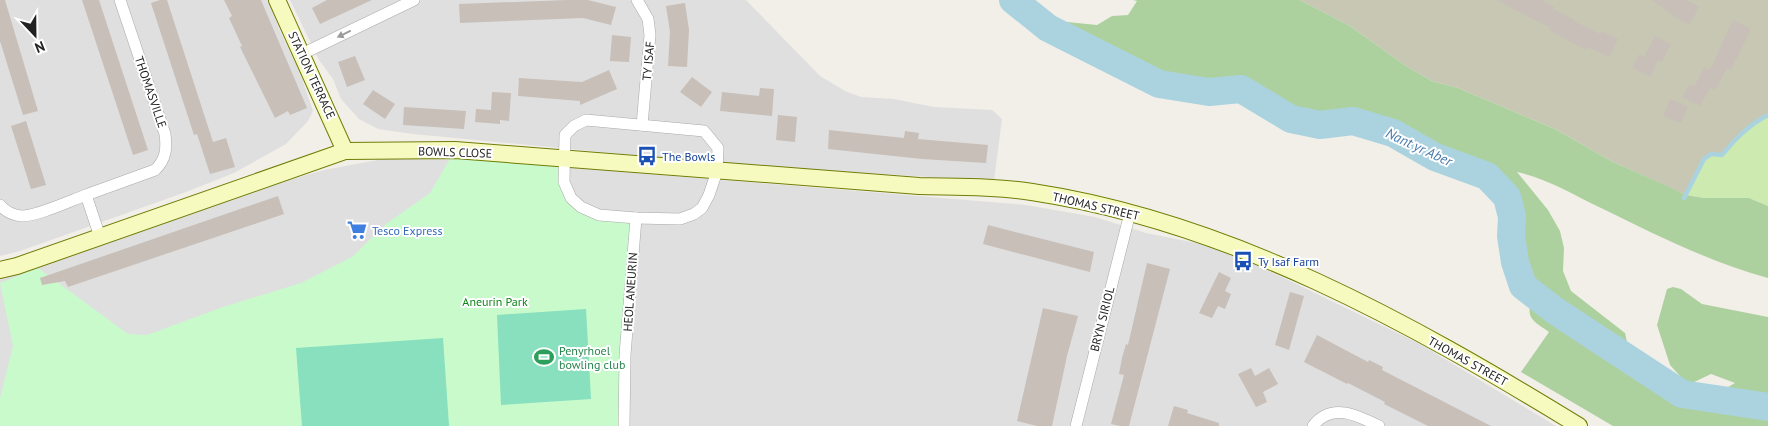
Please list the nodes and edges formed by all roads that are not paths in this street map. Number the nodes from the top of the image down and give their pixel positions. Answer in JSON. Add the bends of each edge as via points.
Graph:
{"nodes":[{"id":1,"x":120,"y":0,"type":"edge"},
{"id":2,"x":278,"y":0,"type":"edge"},
{"id":3,"x":414,"y":0,"type":"edge"},
{"id":4,"x":637,"y":0,"type":"edge"},
{"id":5,"x":302,"y":54,"type":"junction"},
{"id":6,"x":642,"y":125,"type":"junction"},
{"id":7,"x":345,"y":151,"type":"junction"},
{"id":8,"x":565,"y":159,"type":"junction"},
{"id":9,"x":716,"y":170,"type":"junction"},
{"id":10,"x":86,"y":195,"type":"junction"},
{"id":11,"x":0,"y":205,"type":"edge"},
{"id":12,"x":1130,"y":213,"type":"junction"},
{"id":13,"x":636,"y":218,"type":"junction"},
{"id":14,"x":100,"y":237,"type":"junction"},
{"id":15,"x":0,"y":270,"type":"edge"},
{"id":16,"x":624,"y":426,"type":"edge"},
{"id":17,"x":1076,"y":426,"type":"edge"},
{"id":18,"x":1313,"y":426,"type":"edge"},
{"id":19,"x":1379,"y":426,"type":"edge"},
{"id":20,"x":1579,"y":426,"type":"edge"}],
"edges":[{"from":1,"to":10,"type":"street","name":"THOMASVILLE","via":[[165,134],[166,150],[155,170]]},
{"from":2,"to":5,"type":"main road","name":"STATION TERRACE"},
{"from":3,"to":5,"type":"street","one_way":true},
{"from":4,"to":6,"type":"street","name":"TY ISAF","via":[[648,19],[650,35]]},
{"from":5,"to":7,"type":"main road","name":"STATION TERRACE"},
{"from":6,"to":8,"type":"street","via":[[586,120],[565,135]]},
{"from":6,"to":9,"type":"street","via":[[704,132],[718,148]]},
{"from":7,"to":8,"type":"main road","name":"BOWLS CLOSE","via":[[454,150]]},
{"from":7,"to":14,"type":"main road","name":"BOWLS CLOSE"},
{"from":8,"to":9,"type":"main road","name":"THOMAS STREET"},
{"from":8,"to":13,"type":"street","via":[[564,182],[570,198],[599,215]]},
{"from":9,"to":12,"type":"main road","name":"THOMAS STREET","via":[[1030,192]]},
{"from":9,"to":13,"type":"street","via":[[709,196],[694,214],[680,220]]},
{"from":10,"to":11,"type":"street","name":"THOMASVILLE","via":[[21,216]]},
{"from":10,"to":14,"type":"street"},
{"from":12,"to":17,"type":"street","name":"BRYN SIRIOL"},
{"from":12,"to":20,"type":"main road","name":"THOMAS STREET","via":[[1247,253],[1343,294],[1452,351]]},
{"from":13,"to":16,"type":"street","name":"HEOL ANEURIN","via":[[625,355]]},
{"from":14,"to":15,"type":"main road","name":"BOWLS CLOSE"},
{"from":18,"to":19,"type":"street","via":[[1322,417],[1335,412],[1353,414]]}]}
